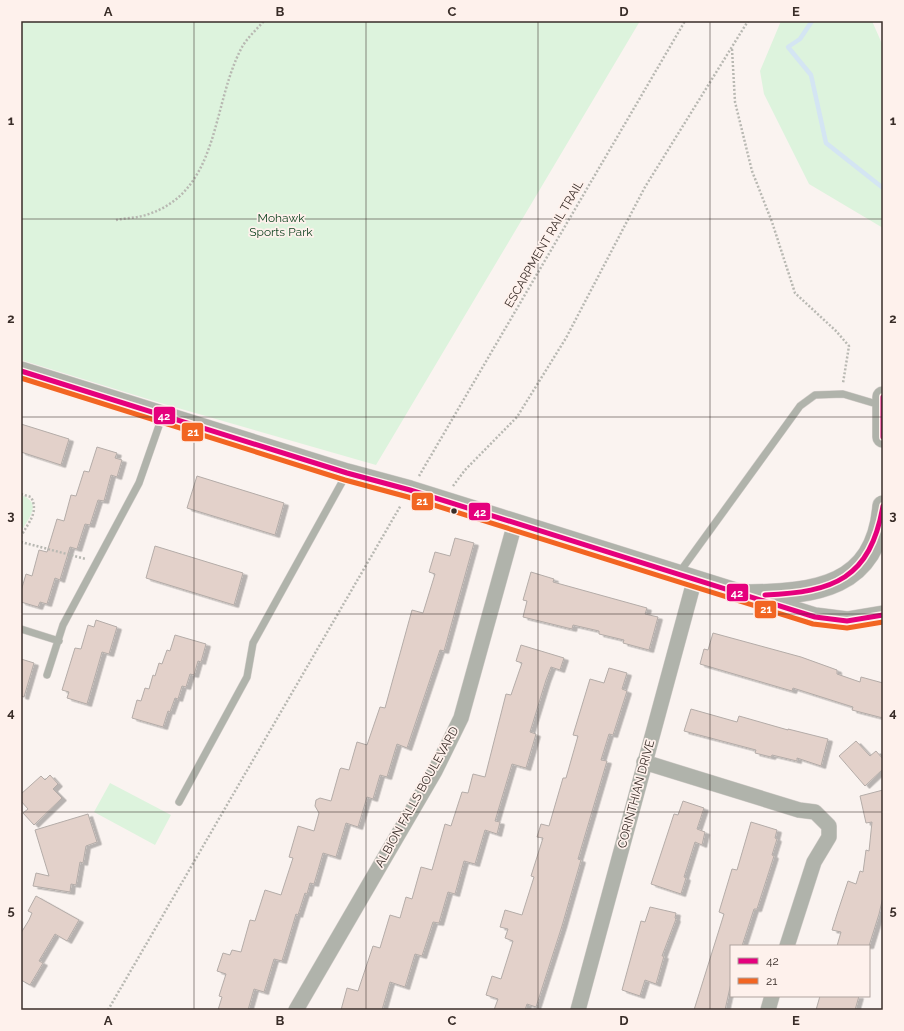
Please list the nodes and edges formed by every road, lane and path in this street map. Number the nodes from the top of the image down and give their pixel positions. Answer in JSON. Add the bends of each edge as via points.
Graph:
{"nodes":[{"id":1,"x":264,"y":21,"type":"edge"},
{"id":2,"x":685,"y":21,"type":"edge"},
{"id":3,"x":748,"y":21,"type":"edge"},
{"id":4,"x":732,"y":49,"type":"junction"},
{"id":5,"x":116,"y":220,"type":"dead end"},
{"id":6,"x":21,"y":371,"type":"edge"},
{"id":7,"x":843,"y":394,"type":"junction"},
{"id":8,"x":883,"y":401,"type":"edge"},
{"id":9,"x":163,"y":415,"type":"junction"},
{"id":10,"x":883,"y":437,"type":"edge"},
{"id":11,"x":348,"y":473,"type":"junction"},
{"id":12,"x":418,"y":477,"type":"dead end"},
{"id":13,"x":451,"y":489,"type":"dead end"},
{"id":14,"x":21,"y":494,"type":"edge"},
{"id":15,"x":405,"y":500,"type":"dead end"},
{"id":16,"x":883,"y":506,"type":"edge"},
{"id":17,"x":515,"y":523,"type":"junction"},
{"id":18,"x":21,"y":536,"type":"edge"},
{"id":19,"x":21,"y":542,"type":"edge"},
{"id":20,"x":97,"y":562,"type":"junction"},
{"id":21,"x":687,"y":575,"type":"junction"},
{"id":22,"x":747,"y":595,"type":"junction"},
{"id":23,"x":883,"y":615,"type":"edge"},
{"id":24,"x":21,"y":629,"type":"edge"},
{"id":25,"x":59,"y":641,"type":"junction"},
{"id":26,"x":46,"y":675,"type":"dead end"},
{"id":27,"x":644,"y":762,"type":"junction"},
{"id":28,"x":178,"y":802,"type":"dead end"},
{"id":29,"x":787,"y":945,"type":"edge"},
{"id":30,"x":772,"y":997,"type":"edge"},
{"id":31,"x":108,"y":1010,"type":"edge"},
{"id":32,"x":296,"y":1010,"type":"edge"},
{"id":33,"x":578,"y":1010,"type":"edge"},
{"id":34,"x":768,"y":1010,"type":"edge"}],
"edges":[{"from":1,"to":5,"type":"path","via":[[241,48],[204,163],[190,187],[170,205],[145,216]]},
{"from":2,"to":12,"type":"path","name":"ESCARPMENT RAIL TRAIL"},
{"from":3,"to":4,"type":"path"},
{"from":4,"to":7,"type":"path","via":[[735,102],[752,172],[772,222],[795,293],[849,346]]},
{"from":4,"to":13,"type":"path","via":[[645,187],[566,338],[517,417],[465,470]]},
{"from":6,"to":9,"type":"street"},
{"from":7,"to":8,"type":"lane"},
{"from":7,"to":21,"type":"lane","via":[[815,395],[800,406]]},
{"from":8,"to":10,"type":"main road"},
{"from":9,"to":11,"type":"street"},
{"from":9,"to":20,"type":"lane","via":[[140,483]]},
{"from":11,"to":17,"type":"street"},
{"from":11,"to":28,"type":"lane","via":[[253,643],[247,678]]},
{"from":14,"to":18,"type":"path","via":[[31,496],[35,504],[35,510]]},
{"from":15,"to":31,"type":"path"},
{"from":16,"to":22,"type":"main road","via":[[880,528],[873,548],[858,568],[844,578],[821,587],[797,592]]},
{"from":17,"to":21,"type":"street"},
{"from":17,"to":32,"type":"street","name":"ALBION FALLS BOULEVARD","via":[[461,718],[435,770]]},
{"from":19,"to":20,"type":"path"},
{"from":20,"to":25,"type":"lane","via":[[64,625]]},
{"from":21,"to":22,"type":"street"},
{"from":21,"to":27,"type":"street","name":"CORINTHIAN DRIVE"},
{"from":22,"to":23,"type":"street","via":[[815,617],[847,621]]},
{"from":24,"to":25,"type":"lane"},
{"from":25,"to":26,"type":"lane"},
{"from":27,"to":29,"type":"street","via":[[799,810],[815,812],[829,826],[829,837],[814,862]]},
{"from":27,"to":33,"type":"street","name":"CORINTHIAN DRIVE"},
{"from":30,"to":34,"type":"street"}]}
